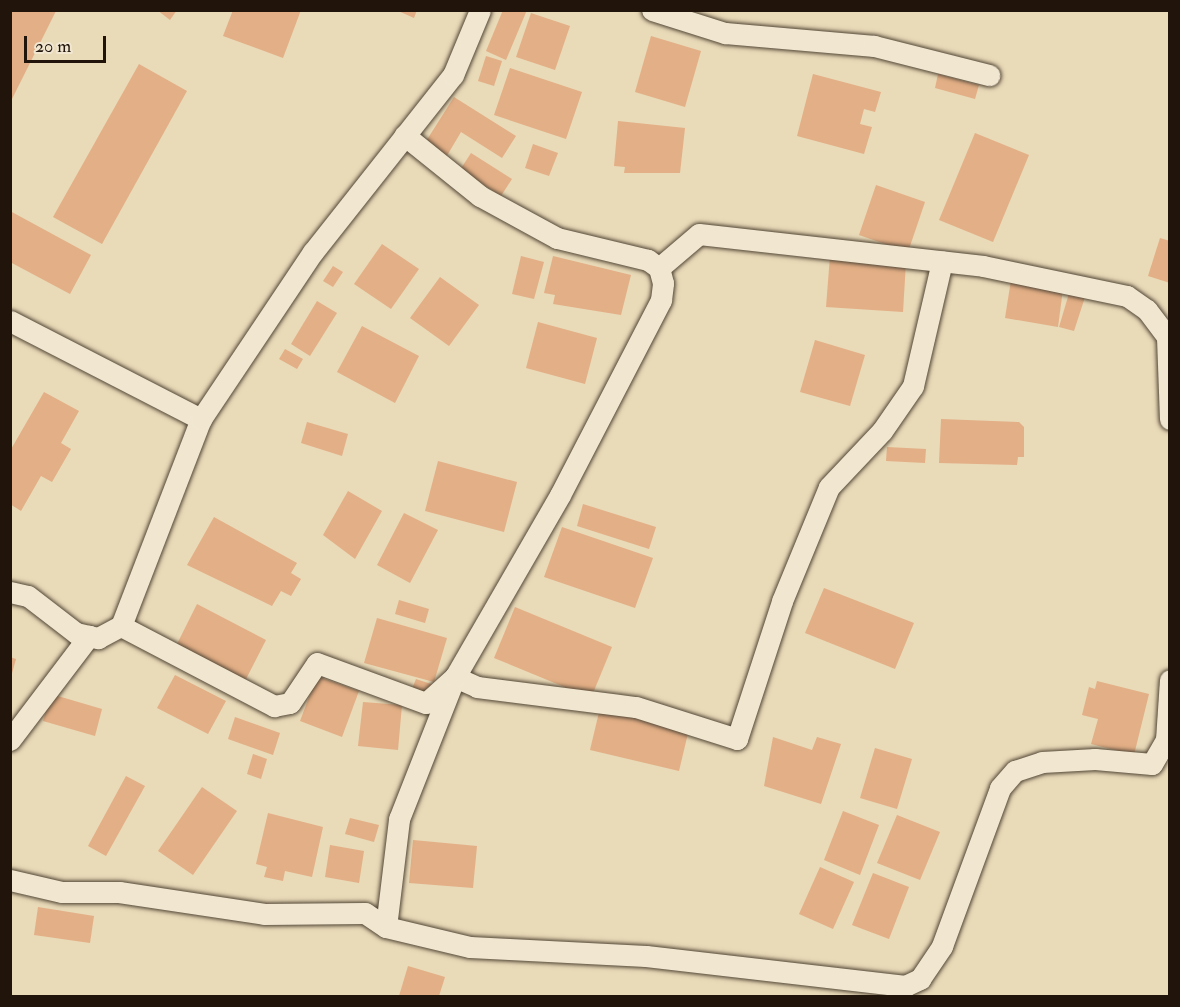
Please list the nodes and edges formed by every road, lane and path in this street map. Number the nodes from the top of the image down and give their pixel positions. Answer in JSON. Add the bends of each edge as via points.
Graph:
{"nodes":[{"id":1,"x":480,"y":10,"type":"edge"},
{"id":2,"x":652,"y":10,"type":"edge"},
{"id":3,"x":989,"y":75,"type":"dead end"},
{"id":4,"x":404,"y":135,"type":"junction"},
{"id":5,"x":942,"y":261,"type":"junction"},
{"id":6,"x":659,"y":268,"type":"junction"},
{"id":7,"x":10,"y":321,"type":"edge"},
{"id":8,"x":201,"y":419,"type":"junction"},
{"id":9,"x":1170,"y":419,"type":"edge"},
{"id":10,"x":10,"y":592,"type":"edge"},
{"id":11,"x":121,"y":626,"type":"junction"},
{"id":12,"x":89,"y":636,"type":"junction"},
{"id":13,"x":455,"y":677,"type":"junction"},
{"id":14,"x":1170,"y":680,"type":"edge"},
{"id":15,"x":10,"y":740,"type":"edge"},
{"id":16,"x":10,"y":880,"type":"edge"},
{"id":17,"x":386,"y":927,"type":"junction"}],
"edges":[{"from":1,"to":4,"type":"street","via":[[453,75]]},
{"from":2,"to":3,"type":"street","via":[[725,33],[874,46]]},
{"from":4,"to":6,"type":"street","via":[[480,196],[557,237],[648,260]]},
{"from":4,"to":8,"type":"street","via":[[314,252]]},
{"from":5,"to":6,"type":"street","via":[[699,234]]},
{"from":5,"to":9,"type":"street","via":[[1127,296],[1147,310],[1167,337]]},
{"from":5,"to":13,"type":"street","via":[[914,386],[882,431],[829,487],[782,601],[736,739],[636,707],[477,687]]},
{"from":6,"to":13,"type":"street","via":[[661,300],[560,495]]},
{"from":7,"to":8,"type":"street"},
{"from":8,"to":11,"type":"street"},
{"from":10,"to":12,"type":"street","via":[[28,596],[76,633]]},
{"from":11,"to":12,"type":"street","via":[[114,634]]},
{"from":11,"to":13,"type":"street","via":[[274,706],[290,703],[317,663],[426,703]]},
{"from":12,"to":15,"type":"street"},
{"from":13,"to":17,"type":"street","via":[[399,819]]},
{"from":14,"to":17,"type":"street","via":[[1166,740],[1152,764],[1095,759],[1042,762],[1015,771],[1000,788],[942,946],[920,978],[905,986],[646,956],[470,947]]},
{"from":16,"to":17,"type":"street","via":[[62,892],[119,892],[264,914],[365,913]]}]}
